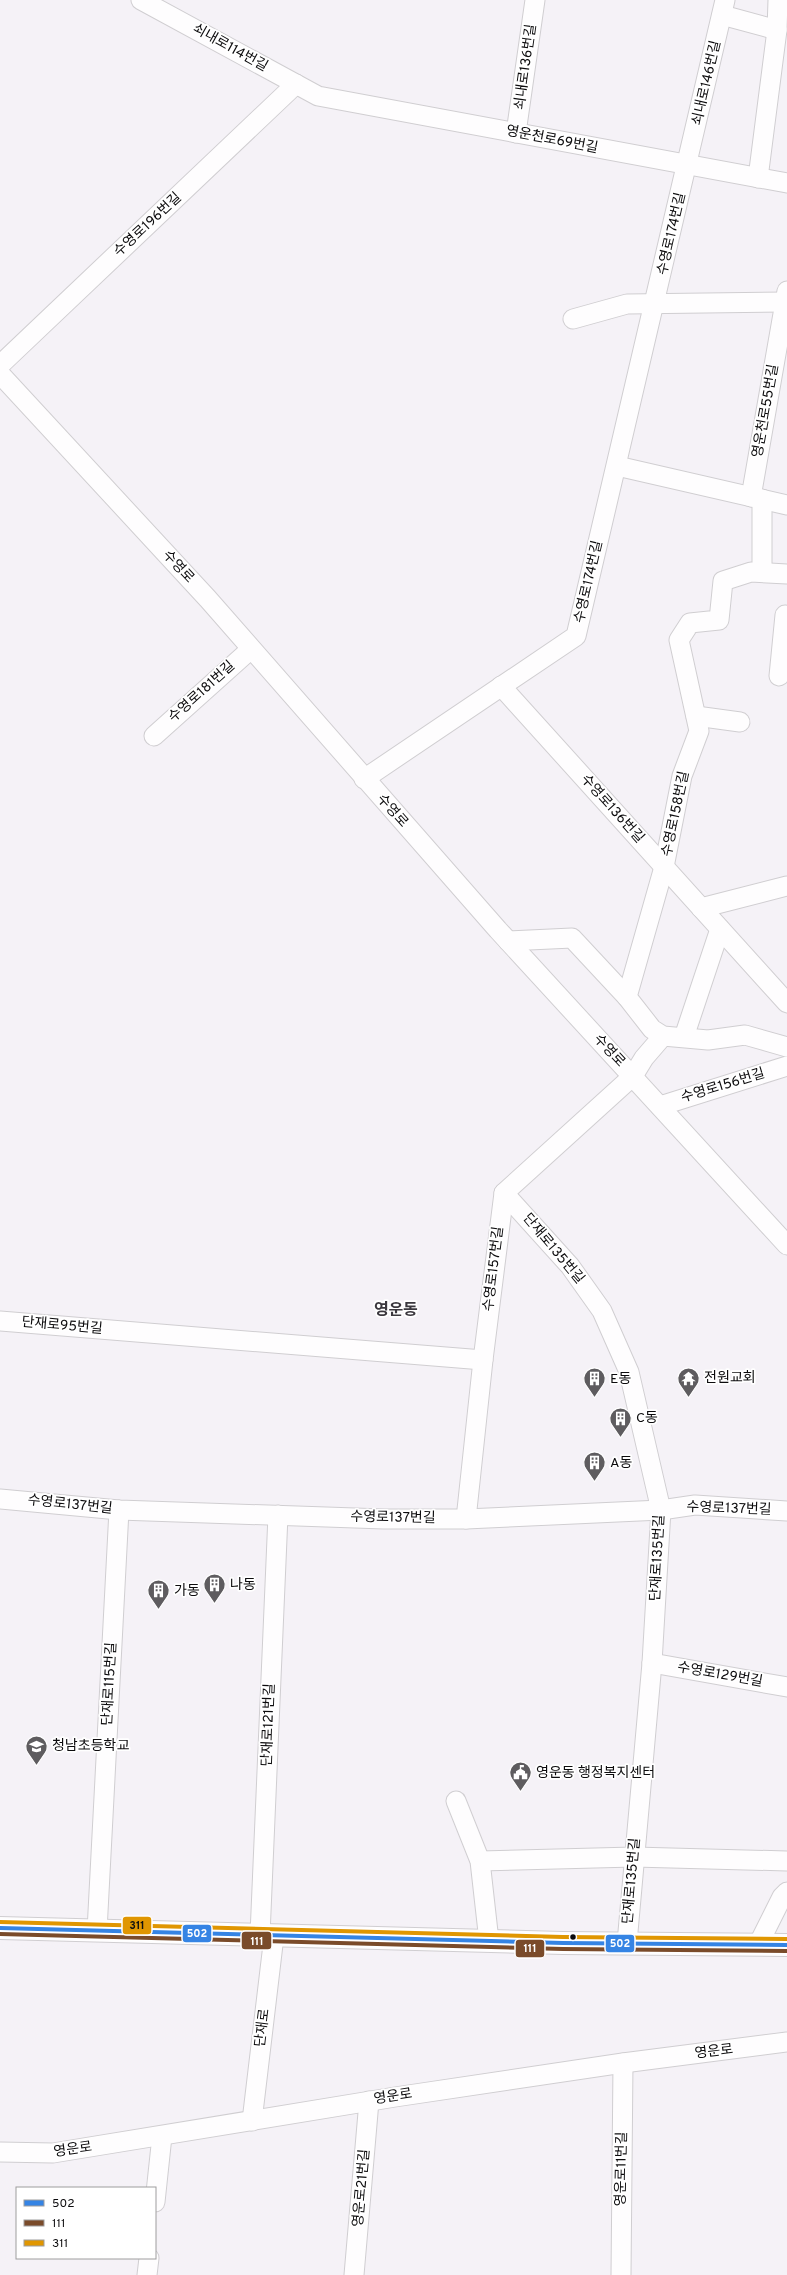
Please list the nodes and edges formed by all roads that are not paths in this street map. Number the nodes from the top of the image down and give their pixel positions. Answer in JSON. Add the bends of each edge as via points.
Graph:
{"nodes":[{"id":1,"x":141,"y":0,"type":"edge"},
{"id":2,"x":535,"y":0,"type":"edge"},
{"id":3,"x":778,"y":0,"type":"edge"},
{"id":4,"x":724,"y":7,"type":"edge"},
{"id":5,"x":777,"y":30,"type":"junction"},
{"id":6,"x":296,"y":84,"type":"junction"},
{"id":7,"x":318,"y":96,"type":"joint"},
{"id":8,"x":516,"y":133,"type":"junction"},
{"id":9,"x":688,"y":165,"type":"junction"},
{"id":10,"x":758,"y":178,"type":"junction"},
{"id":11,"x":787,"y":183,"type":"edge"},
{"id":12,"x":786,"y":298,"type":"edge"},
{"id":13,"x":655,"y":303,"type":"junction"},
{"id":14,"x":573,"y":319,"type":"dead end"},
{"id":15,"x":0,"y":365,"type":"edge"},
{"id":16,"x":0,"y":374,"type":"edge"},
{"id":17,"x":617,"y":466,"type":"junction"},
{"id":18,"x":757,"y":498,"type":"junction"},
{"id":19,"x":787,"y":505,"type":"edge"},
{"id":20,"x":762,"y":572,"type":"junction"},
{"id":21,"x":787,"y":574,"type":"edge"},
{"id":22,"x":786,"y":615,"type":"edge"},
{"id":23,"x":251,"y":649,"type":"junction"},
{"id":24,"x":779,"y":676,"type":"dead end"},
{"id":25,"x":501,"y":686,"type":"junction"},
{"id":26,"x":696,"y":716,"type":"junction"},
{"id":27,"x":740,"y":722,"type":"dead end"},
{"id":28,"x":154,"y":736,"type":"dead end"},
{"id":29,"x":364,"y":779,"type":"junction"},
{"id":30,"x":664,"y":867,"type":"junction"},
{"id":31,"x":787,"y":886,"type":"edge"},
{"id":32,"x":701,"y":908,"type":"junction"},
{"id":33,"x":720,"y":929,"type":"junction"},
{"id":34,"x":508,"y":941,"type":"junction"},
{"id":35,"x":627,"y":997,"type":"junction"},
{"id":36,"x":787,"y":1003,"type":"edge"},
{"id":37,"x":663,"y":1036,"type":"junction"},
{"id":38,"x":684,"y":1038,"type":"junction"},
{"id":39,"x":787,"y":1047,"type":"edge"},
{"id":40,"x":787,"y":1066,"type":"edge"},
{"id":41,"x":633,"y":1076,"type":"junction"},
{"id":42,"x":660,"y":1106,"type":"junction"},
{"id":43,"x":504,"y":1193,"type":"junction"},
{"id":44,"x":787,"y":1245,"type":"edge"},
{"id":45,"x":0,"y":1321,"type":"edge"},
{"id":46,"x":483,"y":1360,"type":"junction"},
{"id":47,"x":0,"y":1499,"type":"edge"},
{"id":48,"x":119,"y":1510,"type":"junction"},
{"id":49,"x":662,"y":1510,"type":"junction"},
{"id":50,"x":787,"y":1511,"type":"edge"},
{"id":51,"x":278,"y":1515,"type":"junction"},
{"id":52,"x":466,"y":1519,"type":"junction"},
{"id":53,"x":652,"y":1663,"type":"junction"},
{"id":54,"x":787,"y":1687,"type":"edge"},
{"id":55,"x":456,"y":1801,"type":"dead end"},
{"id":56,"x":634,"y":1857,"type":"junction"},
{"id":57,"x":480,"y":1861,"type":"junction"},
{"id":58,"x":787,"y":1861,"type":"edge"},
{"id":59,"x":787,"y":1892,"type":"edge"},
{"id":60,"x":0,"y":1928,"type":"edge"},
{"id":61,"x":97,"y":1931,"type":"junction"},
{"id":62,"x":267,"y":1935,"type":"junction"},
{"id":63,"x":489,"y":1941,"type":"junction"},
{"id":64,"x":627,"y":1944,"type":"junction"},
{"id":65,"x":758,"y":1945,"type":"junction"},
{"id":66,"x":787,"y":1945,"type":"edge"},
{"id":67,"x":787,"y":2042,"type":"edge"},
{"id":68,"x":623,"y":2063,"type":"junction"},
{"id":69,"x":369,"y":2101,"type":"junction"},
{"id":70,"x":252,"y":2120,"type":"junction"},
{"id":71,"x":162,"y":2136,"type":"junction"},
{"id":72,"x":0,"y":2152,"type":"edge"},
{"id":73,"x":156,"y":2193,"type":"edge"},
{"id":74,"x":149,"y":2259,"type":"edge"},
{"id":75,"x":147,"y":2275,"type":"edge"},
{"id":76,"x":354,"y":2275,"type":"edge"},
{"id":77,"x":621,"y":2275,"type":"edge"}],
"edges":[{"from":1,"to":6,"type":"street","name":"쇠내로114번길"},
{"from":2,"to":8,"type":"street","name":"쇠내로136번길"},
{"from":3,"to":5,"type":"street"},
{"from":4,"to":5,"type":"street"},
{"from":4,"to":9,"type":"street","name":"쇠내로146번길"},
{"from":5,"to":10,"type":"street"},
{"from":6,"to":7,"type":"street","name":"쇠내로114번길"},
{"from":6,"to":15,"type":"street","name":"수영로196번길"},
{"from":7,"to":8,"type":"street","name":"영운천로69번길"},
{"from":8,"to":9,"type":"street","name":"영운천로69번길"},
{"from":9,"to":10,"type":"street","name":"영운천로69번길"},
{"from":9,"to":13,"type":"street","name":"수영로174번길"},
{"from":10,"to":11,"type":"street","name":"영운천로69번길"},
{"from":12,"to":13,"type":"street"},
{"from":12,"to":18,"type":"street","name":"영운천로55번길"},
{"from":13,"to":14,"type":"street","via":[[627,304]]},
{"from":13,"to":17,"type":"street","name":"수영로174번길"},
{"from":16,"to":23,"type":"street","name":"수영로"},
{"from":17,"to":18,"type":"street"},
{"from":17,"to":25,"type":"street","name":"수영로174번길","via":[[576,636]]},
{"from":18,"to":19,"type":"street"},
{"from":18,"to":20,"type":"street","name":"영운천로55번길"},
{"from":20,"to":21,"type":"street"},
{"from":20,"to":26,"type":"street","name":"수영로158번길","via":[[751,572],[723,581],[719,620],[690,623],[679,640]]},
{"from":22,"to":24,"type":"street"},
{"from":23,"to":28,"type":"street","name":"수영로181번길"},
{"from":23,"to":29,"type":"street","name":"수영로"},
{"from":25,"to":29,"type":"street","name":"수영로174번길"},
{"from":25,"to":30,"type":"street","name":"수영로136번길"},
{"from":26,"to":27,"type":"street"},
{"from":26,"to":30,"type":"street","name":"수영로158번길","via":[[699,731],[682,776]]},
{"from":29,"to":34,"type":"street","name":"수영로"},
{"from":30,"to":32,"type":"street","name":"수영로136번길"},
{"from":30,"to":35,"type":"street","name":"수영로158번길"},
{"from":31,"to":32,"type":"street"},
{"from":32,"to":33,"type":"street","name":"수영로136번길"},
{"from":33,"to":36,"type":"street","name":"수영로136번길"},
{"from":33,"to":38,"type":"street"},
{"from":34,"to":35,"type":"street","via":[[572,938]]},
{"from":34,"to":41,"type":"street","name":"수영로"},
{"from":35,"to":37,"type":"street","via":[[652,1029]]},
{"from":37,"to":38,"type":"street"},
{"from":37,"to":41,"type":"street"},
{"from":38,"to":39,"type":"street","via":[[708,1040],[745,1036]]},
{"from":40,"to":42,"type":"street","name":"수영로156번길"},
{"from":41,"to":42,"type":"street","name":"수영로"},
{"from":41,"to":43,"type":"street"},
{"from":42,"to":44,"type":"street","name":"수영로"},
{"from":43,"to":46,"type":"street","name":"수영로157번길"},
{"from":43,"to":49,"type":"street","name":"단재로135번길","via":[[570,1266],[602,1312],[629,1372]]},
{"from":45,"to":46,"type":"street","name":"단재로95번길"},
{"from":46,"to":52,"type":"street","name":"수영로157번길"},
{"from":47,"to":48,"type":"street","name":"수영로137번길"},
{"from":48,"to":51,"type":"street","name":"수영로137번길"},
{"from":48,"to":61,"type":"street","name":"단재로115번길"},
{"from":49,"to":50,"type":"street","name":"수영로137번길","via":[[695,1506]]},
{"from":49,"to":52,"type":"street","name":"수영로137번길"},
{"from":49,"to":53,"type":"street","name":"단재로135번길"},
{"from":51,"to":52,"type":"street","name":"수영로137번길"},
{"from":51,"to":62,"type":"street","name":"단재로121번길"},
{"from":53,"to":54,"type":"street","name":"수영로129번길"},
{"from":53,"to":56,"type":"street","name":"단재로135번길"},
{"from":55,"to":57,"type":"street"},
{"from":56,"to":57,"type":"street"},
{"from":56,"to":58,"type":"street"},
{"from":56,"to":64,"type":"street","name":"단재로135번길"},
{"from":57,"to":63,"type":"street"},
{"from":59,"to":65,"type":"street"},
{"from":60,"to":61,"type":"street"},
{"from":61,"to":62,"type":"street"},
{"from":62,"to":63,"type":"street"},
{"from":62,"to":70,"type":"street","name":"단재로"},
{"from":63,"to":64,"type":"street"},
{"from":64,"to":65,"type":"street"},
{"from":65,"to":66,"type":"street"},
{"from":67,"to":68,"type":"street","name":"영운로"},
{"from":68,"to":69,"type":"street","name":"영운로"},
{"from":68,"to":77,"type":"street","name":"영운로11번길"},
{"from":69,"to":70,"type":"street","name":"영운로"},
{"from":69,"to":76,"type":"street","name":"영운로21번길"},
{"from":70,"to":71,"type":"street","name":"영운로"},
{"from":71,"to":72,"type":"street","name":"영운로","via":[[54,2153]]},
{"from":71,"to":73,"type":"street"},
{"from":74,"to":75,"type":"street"}]}
